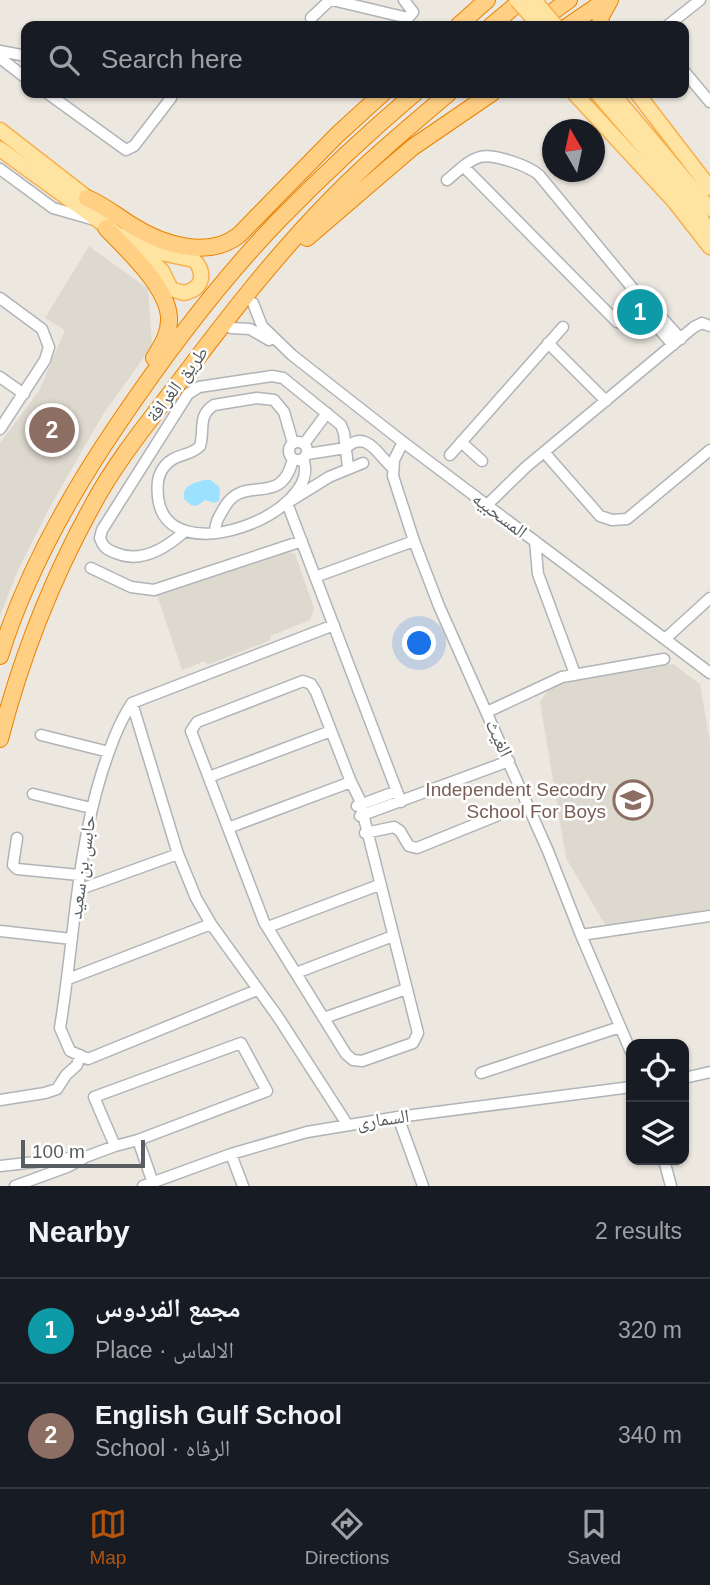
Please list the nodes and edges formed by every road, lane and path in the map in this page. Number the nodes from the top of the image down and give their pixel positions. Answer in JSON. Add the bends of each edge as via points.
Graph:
{"nodes":[{"id":1,"x":331,"y":0,"type":"edge"},
{"id":2,"x":404,"y":0,"type":"edge"},
{"id":3,"x":487,"y":0,"type":"edge"},
{"id":4,"x":520,"y":0,"type":"edge"},
{"id":5,"x":534,"y":0,"type":"edge"},
{"id":6,"x":569,"y":0,"type":"edge"},
{"id":7,"x":700,"y":0,"type":"edge"},
{"id":8,"x":603,"y":3,"type":"edge"},
{"id":9,"x":310,"y":18,"type":"dead end"},
{"id":10,"x":464,"y":21,"type":"edge"},
{"id":11,"x":497,"y":21,"type":"edge"},
{"id":12,"x":536,"y":21,"type":"edge"},
{"id":13,"x":539,"y":21,"type":"edge"},
{"id":14,"x":552,"y":21,"type":"edge"},
{"id":15,"x":576,"y":21,"type":"edge"},
{"id":16,"x":589,"y":21,"type":"edge"},
{"id":17,"x":600,"y":21,"type":"edge"},
{"id":18,"x":673,"y":21,"type":"edge"},
{"id":19,"x":0,"y":51,"type":"edge"},
{"id":20,"x":21,"y":55,"type":"edge"},
{"id":21,"x":0,"y":58,"type":"edge"},
{"id":22,"x":21,"y":74,"type":"edge"},
{"id":23,"x":689,"y":77,"type":"edge"},
{"id":24,"x":54,"y":98,"type":"edge"},
{"id":25,"x":171,"y":98,"type":"edge"},
{"id":26,"x":378,"y":98,"type":"edge"},
{"id":27,"x":409,"y":98,"type":"edge"},
{"id":28,"x":443,"y":98,"type":"edge"},
{"id":29,"x":466,"y":98,"type":"edge"},
{"id":30,"x":485,"y":98,"type":"edge"},
{"id":31,"x":579,"y":98,"type":"edge"},
{"id":32,"x":602,"y":98,"type":"edge"},
{"id":33,"x":616,"y":98,"type":"edge"},
{"id":34,"x":641,"y":98,"type":"edge"},
{"id":35,"x":710,"y":102,"type":"edge"},
{"id":36,"x":371,"y":104,"type":"junction"},
{"id":37,"x":0,"y":130,"type":"edge"},
{"id":38,"x":0,"y":149,"type":"edge"},
{"id":39,"x":464,"y":167,"type":"junction"},
{"id":40,"x":668,"y":167,"type":"junction"},
{"id":41,"x":0,"y":169,"type":"edge"},
{"id":42,"x":447,"y":180,"type":"dead end"},
{"id":43,"x":348,"y":182,"type":"junction"},
{"id":44,"x":710,"y":188,"type":"edge"},
{"id":45,"x":87,"y":198,"type":"junction"},
{"id":46,"x":710,"y":209,"type":"edge"},
{"id":47,"x":280,"y":219,"type":"junction"},
{"id":48,"x":101,"y":224,"type":"junction"},
{"id":49,"x":710,"y":231,"type":"edge"},
{"id":50,"x":710,"y":247,"type":"edge"},
{"id":51,"x":0,"y":298,"type":"edge"},
{"id":52,"x":253,"y":303,"type":"junction"},
{"id":53,"x":651,"y":311,"type":"junction"},
{"id":54,"x":710,"y":326,"type":"edge"},
{"id":55,"x":563,"y":327,"type":"dead end"},
{"id":56,"x":231,"y":328,"type":"junction"},
{"id":57,"x":677,"y":342,"type":"junction"},
{"id":58,"x":548,"y":343,"type":"junction"},
{"id":59,"x":292,"y":355,"type":"junction"},
{"id":60,"x":0,"y":377,"type":"edge"},
{"id":61,"x":236,"y":381,"type":"junction"},
{"id":62,"x":172,"y":391,"type":"junction"},
{"id":63,"x":24,"y":394,"type":"junction"},
{"id":64,"x":135,"y":398,"type":"junction"},
{"id":65,"x":239,"y":401,"type":"junction"},
{"id":66,"x":604,"y":403,"type":"junction"},
{"id":67,"x":327,"y":413,"type":"junction"},
{"id":68,"x":0,"y":429,"type":"edge"},
{"id":69,"x":369,"y":431,"type":"junction"},
{"id":70,"x":403,"y":442,"type":"junction"},
{"id":71,"x":461,"y":442,"type":"junction"},
{"id":72,"x":347,"y":445,"type":"junction"},
{"id":73,"x":710,"y":450,"type":"edge"},
{"id":74,"x":301,"y":451,"type":"junction"},
{"id":75,"x":544,"y":452,"type":"junction"},
{"id":76,"x":150,"y":454,"type":"junction"},
{"id":77,"x":450,"y":455,"type":"dead end"},
{"id":78,"x":482,"y":461,"type":"dead end"},
{"id":79,"x":363,"y":463,"type":"dead end"},
{"id":80,"x":164,"y":466,"type":"junction"},
{"id":81,"x":348,"y":467,"type":"junction"},
{"id":82,"x":393,"y":468,"type":"junction"},
{"id":83,"x":287,"y":503,"type":"junction"},
{"id":84,"x":487,"y":505,"type":"junction"},
{"id":85,"x":224,"y":509,"type":"junction"},
{"id":86,"x":239,"y":528,"type":"junction"},
{"id":87,"x":184,"y":532,"type":"junction"},
{"id":88,"x":215,"y":533,"type":"junction"},
{"id":89,"x":302,"y":541,"type":"junction"},
{"id":90,"x":414,"y":541,"type":"junction"},
{"id":91,"x":535,"y":541,"type":"junction"},
{"id":92,"x":91,"y":568,"type":"dead end"},
{"id":93,"x":315,"y":577,"type":"junction"},
{"id":94,"x":710,"y":598,"type":"edge"},
{"id":95,"x":334,"y":625,"type":"junction"},
{"id":96,"x":665,"y":639,"type":"junction"},
{"id":97,"x":0,"y":656,"type":"edge"},
{"id":98,"x":664,"y":659,"type":"dead end"},
{"id":99,"x":710,"y":673,"type":"edge"},
{"id":100,"x":575,"y":674,"type":"junction"},
{"id":101,"x":132,"y":703,"type":"junction"},
{"id":102,"x":487,"y":712,"type":"junction"},
{"id":103,"x":331,"y":731,"type":"junction"},
{"id":104,"x":41,"y":735,"type":"dead end"},
{"id":105,"x":0,"y":739,"type":"edge"},
{"id":106,"x":108,"y":752,"type":"junction"},
{"id":107,"x":509,"y":761,"type":"junction"},
{"id":108,"x":209,"y":777,"type":"junction"},
{"id":109,"x":351,"y":782,"type":"junction"},
{"id":110,"x":33,"y":794,"type":"dead end"},
{"id":111,"x":399,"y":797,"type":"junction"},
{"id":112,"x":91,"y":808,"type":"junction"},
{"id":113,"x":361,"y":810,"type":"junction"},
{"id":114,"x":496,"y":816,"type":"dead end"},
{"id":115,"x":228,"y":828,"type":"junction"},
{"id":116,"x":367,"y":833,"type":"junction"},
{"id":117,"x":17,"y":838,"type":"dead end"},
{"id":118,"x":178,"y":854,"type":"junction"},
{"id":119,"x":79,"y":875,"type":"junction"},
{"id":120,"x":379,"y":885,"type":"junction"},
{"id":121,"x":78,"y":890,"type":"junction"},
{"id":122,"x":710,"y":916,"type":"edge"},
{"id":123,"x":211,"y":924,"type":"junction"},
{"id":124,"x":268,"y":927,"type":"junction"},
{"id":125,"x":0,"y":931,"type":"edge"},
{"id":126,"x":581,"y":935,"type":"junction"},
{"id":127,"x":393,"y":936,"type":"junction"},
{"id":128,"x":72,"y":939,"type":"junction"},
{"id":129,"x":296,"y":973,"type":"junction"},
{"id":130,"x":68,"y":979,"type":"junction"},
{"id":131,"x":406,"y":989,"type":"junction"},
{"id":132,"x":257,"y":990,"type":"junction"},
{"id":133,"x":324,"y":1018,"type":"junction"},
{"id":134,"x":621,"y":1027,"type":"junction"},
{"id":135,"x":626,"y":1040,"type":"edge"},
{"id":136,"x":80,"y":1055,"type":"junction"},
{"id":137,"x":710,"y":1072,"type":"edge"},
{"id":138,"x":481,"y":1073,"type":"dead end"},
{"id":139,"x":689,"y":1077,"type":"edge"},
{"id":140,"x":626,"y":1088,"type":"edge"},
{"id":141,"x":0,"y":1100,"type":"edge"},
{"id":142,"x":398,"y":1117,"type":"junction"},
{"id":143,"x":346,"y":1124,"type":"junction"},
{"id":144,"x":138,"y":1140,"type":"junction"},
{"id":145,"x":115,"y":1146,"type":"junction"},
{"id":146,"x":231,"y":1154,"type":"junction"},
{"id":147,"x":88,"y":1156,"type":"junction"},
{"id":148,"x":665,"y":1165,"type":"edge"},
{"id":149,"x":0,"y":1166,"type":"edge"},
{"id":150,"x":148,"y":1184,"type":"edge"},
{"id":151,"x":15,"y":1186,"type":"edge"},
{"id":152,"x":243,"y":1186,"type":"edge"},
{"id":153,"x":423,"y":1186,"type":"edge"},
{"id":154,"x":671,"y":1186,"type":"edge"}],
"edges":[{"from":1,"to":2,"type":"street","via":[[408,18],[413,12]]},
{"from":1,"to":9,"type":"street"},
{"from":3,"to":10,"type":"highway"},
{"from":4,"to":11,"type":"highway"},
{"from":4,"to":12,"type":"main road","bridge":true},
{"from":5,"to":14,"type":"main road","bridge":true},
{"from":6,"to":13,"type":"highway"},
{"from":7,"to":18,"type":"street"},
{"from":8,"to":15,"type":"highway"},
{"from":8,"to":16,"type":"highway"},
{"from":8,"to":17,"type":"highway"},
{"from":19,"to":20,"type":"street"},
{"from":21,"to":22,"type":"street"},
{"from":23,"to":35,"type":"street"},
{"from":24,"to":25,"type":"street","via":[[126,150]]},
{"from":26,"to":36,"type":"highway"},
{"from":27,"to":47,"type":"highway","name":"طريق الغرافة"},
{"from":28,"to":43,"type":"highway","name":"طريق الغرافة"},
{"from":29,"to":43,"type":"highway"},
{"from":30,"to":52,"type":"highway","via":[[413,147],[296,247]]},
{"from":31,"to":50,"type":"main road"},
{"from":32,"to":40,"type":"main road"},
{"from":33,"to":40,"type":"main road"},
{"from":34,"to":44,"type":"main road"},
{"from":36,"to":45,"type":"highway","via":[[239,234],[222,245],[199,247],[160,239]]},
{"from":36,"to":47,"type":"highway"},
{"from":37,"to":45,"type":"main road"},
{"from":38,"to":48,"type":"main road"},
{"from":39,"to":42,"type":"street"},
{"from":39,"to":53,"type":"street","via":[[617,322],[629,324]]},
{"from":39,"to":53,"type":"street","via":[[487,156],[535,171]]},
{"from":40,"to":46,"type":"main road"},
{"from":40,"to":49,"type":"main road"},
{"from":41,"to":48,"type":"street","via":[[52,208]]},
{"from":43,"to":62,"type":"highway","name":"طريق الغرافة","via":[[280,253]]},
{"from":45,"to":48,"type":"main road","via":[[152,248],[194,260],[202,271],[200,282],[191,292],[171,289],[153,261]]},
{"from":47,"to":64,"type":"highway","name":"طريق الغرافة","via":[[209,300]]},
{"from":48,"to":64,"type":"highway","via":[[159,290],[170,318],[168,332]]},
{"from":51,"to":63,"type":"street","via":[[38,326],[48,340],[49,353]]},
{"from":52,"to":56,"type":"highway"},
{"from":52,"to":59,"type":"street","name":"المسحبيه","via":[[262,326]]},
{"from":53,"to":57,"type":"street","via":[[660,330]]},
{"from":54,"to":57,"type":"street","via":[[698,324]]},
{"from":55,"to":58,"type":"street"},
{"from":56,"to":59,"type":"street","name":"المسحبيه","via":[[259,332]]},
{"from":56,"to":62,"type":"highway"},
{"from":57,"to":66,"type":"street"},
{"from":58,"to":66,"type":"street"},
{"from":58,"to":71,"type":"street"},
{"from":59,"to":69,"type":"street","name":"المسحبيه"},
{"from":60,"to":63,"type":"street"},
{"from":61,"to":65,"type":"street"},
{"from":61,"to":67,"type":"street","via":[[280,376]]},
{"from":61,"to":76,"type":"street","via":[[191,391]]},
{"from":62,"to":105,"type":"highway","name":"طريق الغرافة","via":[[111,474],[75,539],[21,665]]},
{"from":63,"to":68,"type":"street"},
{"from":64,"to":97,"type":"highway","name":"طريق الغرافة","via":[[63,512]]},
{"from":65,"to":74,"type":"street","via":[[264,397],[278,403]]},
{"from":65,"to":80,"type":"street","via":[[208,409],[200,446]]},
{"from":66,"to":75,"type":"street"},
{"from":67,"to":72,"type":"street","via":[[341,425]]},
{"from":67,"to":74,"type":"street"},
{"from":69,"to":70,"type":"street","name":"المسحبيه"},
{"from":69,"to":72,"type":"street"},
{"from":69,"to":82,"type":"street","via":[[374,446]]},
{"from":70,"to":82,"type":"street"},
{"from":70,"to":84,"type":"street","name":"المسحبيه"},
{"from":71,"to":77,"type":"street"},
{"from":71,"to":78,"type":"street"},
{"from":72,"to":74,"type":"street"},
{"from":72,"to":81,"type":"street"},
{"from":73,"to":75,"type":"street","via":[[627,519],[612,520],[600,516]]},
{"from":74,"to":83,"type":"street","via":[[304,477]]},
{"from":74,"to":85,"type":"street","via":[[279,485],[235,494]]},
{"from":75,"to":84,"type":"street"},
{"from":76,"to":80,"type":"street"},
{"from":76,"to":87,"type":"street","via":[[102,530],[101,542],[117,554],[138,557],[162,548]]},
{"from":79,"to":81,"type":"street"},
{"from":80,"to":87,"type":"street","via":[[158,503],[164,515]]},
{"from":81,"to":83,"type":"street"},
{"from":82,"to":90,"type":"street","name":"الغيث"},
{"from":83,"to":86,"type":"street"},
{"from":83,"to":89,"type":"street"},
{"from":84,"to":91,"type":"street","name":"المسحبيه"},
{"from":85,"to":86,"type":"street"},
{"from":85,"to":88,"type":"street"},
{"from":86,"to":88,"type":"street"},
{"from":87,"to":88,"type":"street"},
{"from":89,"to":92,"type":"street","via":[[154,590],[131,587]]},
{"from":89,"to":93,"type":"street"},
{"from":90,"to":93,"type":"street"},
{"from":90,"to":102,"type":"street","name":"الغيث"},
{"from":91,"to":96,"type":"street","name":"المسحبيه"},
{"from":91,"to":100,"type":"street","via":[[538,574]]},
{"from":93,"to":95,"type":"street"},
{"from":94,"to":96,"type":"street"},
{"from":95,"to":101,"type":"street"},
{"from":95,"to":111,"type":"street"},
{"from":96,"to":99,"type":"street","name":"المسحبيه"},
{"from":98,"to":100,"type":"street"},
{"from":100,"to":102,"type":"street"},
{"from":101,"to":106,"type":"street","name":"حابس بن سعيد"},
{"from":101,"to":118,"type":"street"},
{"from":102,"to":107,"type":"street","name":"الغيث"},
{"from":103,"to":108,"type":"street"},
{"from":103,"to":108,"type":"street","via":[[314,688],[303,681],[194,724],[192,735]]},
{"from":103,"to":109,"type":"street"},
{"from":104,"to":106,"type":"street"},
{"from":106,"to":112,"type":"street","name":"حابس بن سعيد"},
{"from":107,"to":111,"type":"street"},
{"from":107,"to":126,"type":"street","name":"الغيث"},
{"from":108,"to":115,"type":"street"},
{"from":109,"to":113,"type":"street"},
{"from":109,"to":115,"type":"street"},
{"from":110,"to":112,"type":"street"},
{"from":111,"to":113,"type":"street"},
{"from":112,"to":119,"type":"street","name":"حابس بن سعيد"},
{"from":113,"to":116,"type":"street"},
{"from":114,"to":116,"type":"street","via":[[417,848],[409,846],[394,827]]},
{"from":115,"to":124,"type":"street"},
{"from":116,"to":120,"type":"street"},
{"from":117,"to":119,"type":"street","via":[[13,865],[17,869]]},
{"from":118,"to":121,"type":"street"},
{"from":118,"to":123,"type":"street"},
{"from":119,"to":121,"type":"street","name":"حابس بن سعيد"},
{"from":120,"to":124,"type":"street"},
{"from":120,"to":127,"type":"street"},
{"from":121,"to":128,"type":"street","name":"حابس بن سعيد"},
{"from":122,"to":126,"type":"street"},
{"from":123,"to":130,"type":"street"},
{"from":123,"to":132,"type":"street"},
{"from":124,"to":129,"type":"street"},
{"from":125,"to":128,"type":"street"},
{"from":126,"to":134,"type":"street","name":"الغيث"},
{"from":127,"to":129,"type":"street"},
{"from":127,"to":131,"type":"street"},
{"from":128,"to":130,"type":"street","name":"حابس بن سعيد"},
{"from":129,"to":133,"type":"street"},
{"from":130,"to":136,"type":"street","name":"حابس بن سعيد","via":[[60,1028],[71,1051]]},
{"from":131,"to":133,"type":"street"},
{"from":131,"to":133,"type":"street","via":[[416,1040],[362,1061],[349,1058]]},
{"from":132,"to":136,"type":"street","via":[[88,1059]]},
{"from":132,"to":143,"type":"street"},
{"from":134,"to":135,"type":"street","name":"الغيث"},
{"from":134,"to":138,"type":"street"},
{"from":136,"to":141,"type":"street","via":[[57,1089]]},
{"from":137,"to":139,"type":"street"},
{"from":140,"to":142,"type":"street","name":"السمارى"},
{"from":142,"to":143,"type":"street","name":"السمارى"},
{"from":142,"to":153,"type":"street"},
{"from":143,"to":146,"type":"street","name":"السمارى"},
{"from":144,"to":145,"type":"street"},
{"from":144,"to":145,"type":"street","via":[[267,1091],[241,1043],[94,1097]]},
{"from":144,"to":150,"type":"street"},
{"from":145,"to":147,"type":"street"},
{"from":146,"to":150,"type":"street","name":"السمارى"},
{"from":146,"to":152,"type":"street"},
{"from":147,"to":149,"type":"street"},
{"from":147,"to":151,"type":"street"},
{"from":148,"to":154,"type":"street"}]}
